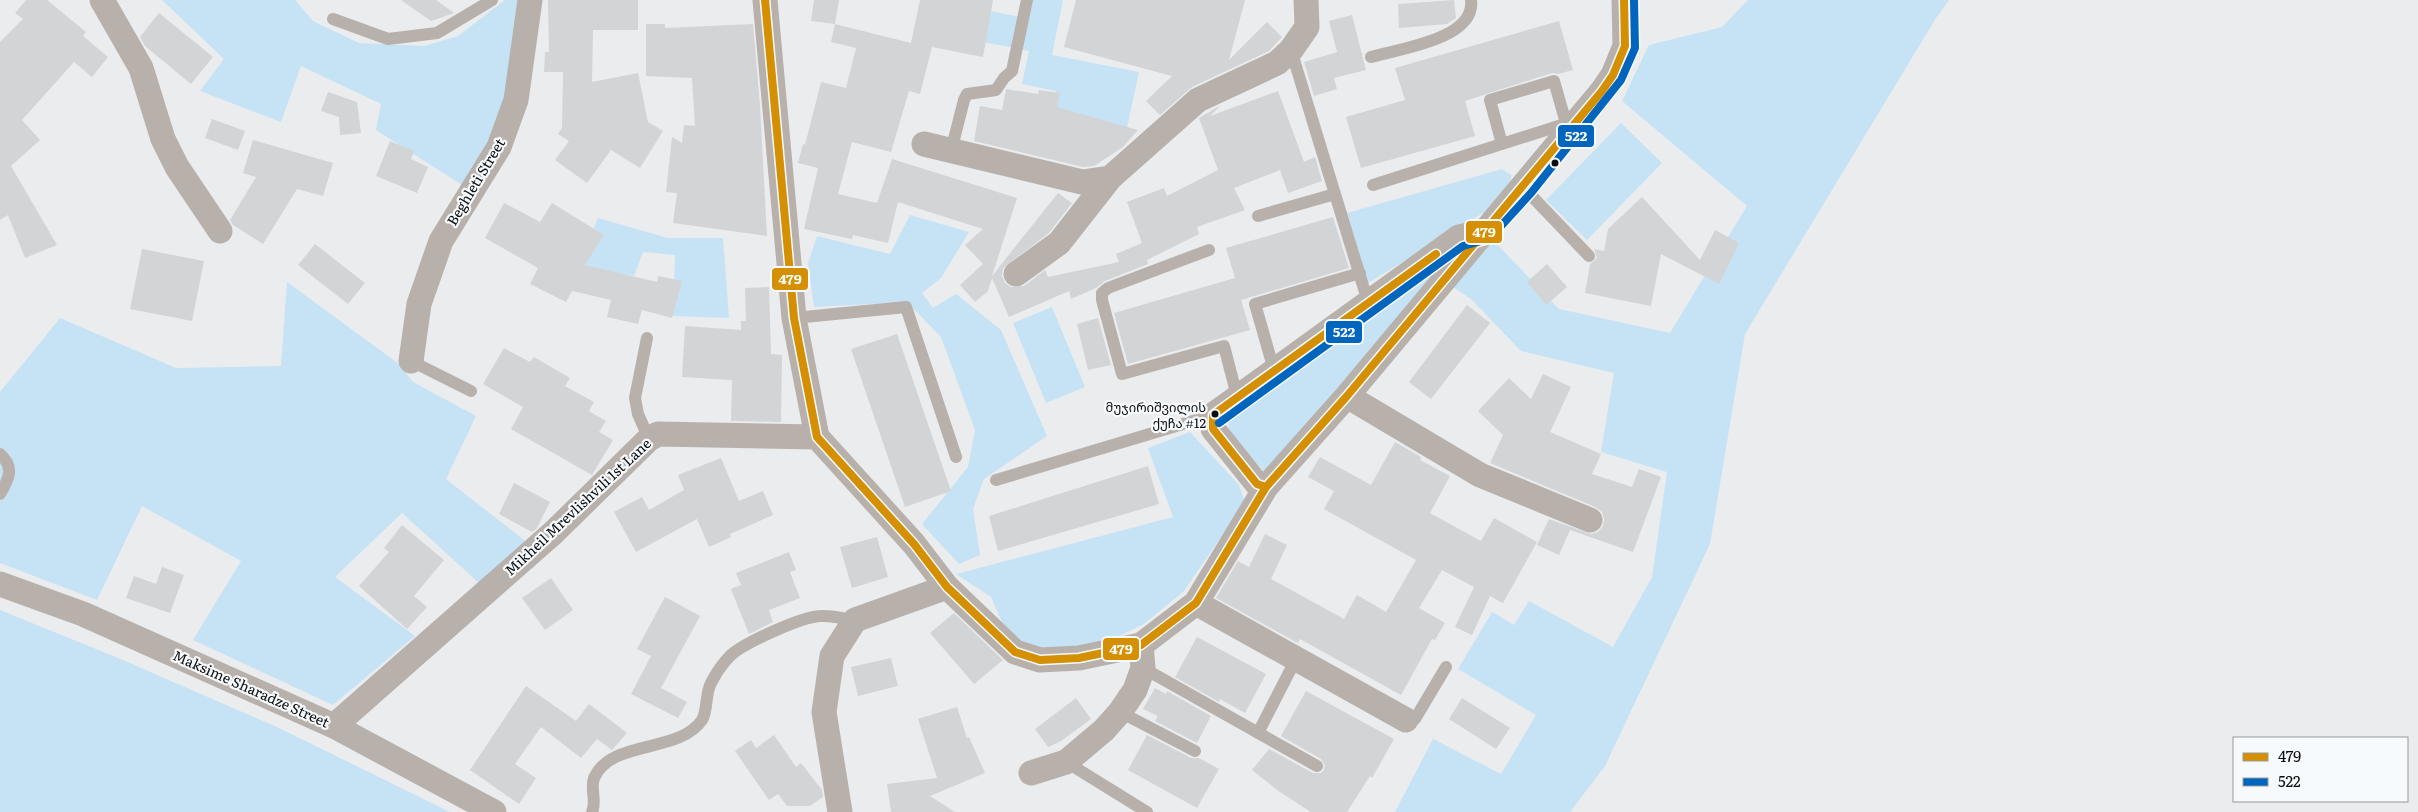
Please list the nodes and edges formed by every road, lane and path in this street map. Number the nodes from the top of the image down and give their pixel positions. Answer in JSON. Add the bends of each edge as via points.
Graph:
{"nodes":[{"id":1,"x":102,"y":0,"type":"edge"},
{"id":2,"x":492,"y":0,"type":"edge"},
{"id":3,"x":530,"y":0,"type":"edge"},
{"id":4,"x":765,"y":0,"type":"edge"},
{"id":5,"x":1027,"y":0,"type":"edge"},
{"id":6,"x":1306,"y":0,"type":"edge"},
{"id":7,"x":1471,"y":0,"type":"edge"},
{"id":8,"x":1624,"y":0,"type":"edge"},
{"id":9,"x":333,"y":19,"type":"dead end"},
{"id":10,"x":1291,"y":50,"type":"junction"},
{"id":11,"x":1371,"y":57,"type":"dead end"},
{"id":12,"x":1571,"y":122,"type":"junction"},
{"id":13,"x":924,"y":144,"type":"dead end"},
{"id":14,"x":1502,"y":144,"type":"junction"},
{"id":15,"x":951,"y":151,"type":"junction"},
{"id":16,"x":1110,"y":178,"type":"junction"},
{"id":17,"x":1374,"y":185,"type":"dead end"},
{"id":18,"x":1524,"y":187,"type":"junction"},
{"id":19,"x":1335,"y":194,"type":"junction"},
{"id":20,"x":1258,"y":216,"type":"dead end"},
{"id":21,"x":220,"y":231,"type":"dead end"},
{"id":22,"x":1482,"y":232,"type":"junction"},
{"id":23,"x":1209,"y":250,"type":"dead end"},
{"id":24,"x":1589,"y":256,"type":"dead end"},
{"id":25,"x":1360,"y":273,"type":"junction"},
{"id":26,"x":1016,"y":274,"type":"dead end"},
{"id":27,"x":1368,"y":302,"type":"junction"},
{"id":28,"x":794,"y":318,"type":"junction"},
{"id":29,"x":647,"y":338,"type":"dead end"},
{"id":30,"x":411,"y":360,"type":"joint"},
{"id":31,"x":1274,"y":370,"type":"junction"},
{"id":32,"x":471,"y":391,"type":"dead end"},
{"id":33,"x":1237,"y":396,"type":"junction"},
{"id":34,"x":1347,"y":396,"type":"junction"},
{"id":35,"x":1214,"y":415,"type":"junction"},
{"id":36,"x":816,"y":437,"type":"junction"},
{"id":37,"x":649,"y":439,"type":"junction"},
{"id":38,"x":0,"y":454,"type":"edge"},
{"id":39,"x":956,"y":457,"type":"dead end"},
{"id":40,"x":996,"y":480,"type":"dead end"},
{"id":41,"x":1266,"y":487,"type":"junction"},
{"id":42,"x":0,"y":494,"type":"edge"},
{"id":43,"x":1590,"y":520,"type":"dead end"},
{"id":44,"x":0,"y":584,"type":"edge"},
{"id":45,"x":947,"y":587,"type":"junction"},
{"id":46,"x":1196,"y":603,"type":"junction"},
{"id":47,"x":855,"y":620,"type":"junction"},
{"id":48,"x":1142,"y":656,"type":"junction"},
{"id":49,"x":1296,"y":659,"type":"junction"},
{"id":50,"x":1446,"y":667,"type":"dead end"},
{"id":51,"x":1120,"y":712,"type":"junction"},
{"id":52,"x":1406,"y":720,"type":"joint"},
{"id":53,"x":334,"y":726,"type":"junction"},
{"id":54,"x":1258,"y":733,"type":"junction"},
{"id":55,"x":1195,"y":751,"type":"dead end"},
{"id":56,"x":1066,"y":762,"type":"junction"},
{"id":57,"x":1317,"y":766,"type":"dead end"},
{"id":58,"x":1031,"y":773,"type":"dead end"},
{"id":59,"x":494,"y":812,"type":"edge"},
{"id":60,"x":592,"y":812,"type":"edge"},
{"id":61,"x":840,"y":812,"type":"edge"},
{"id":62,"x":1147,"y":812,"type":"edge"}],
"edges":[{"from":1,"to":21,"type":"street","via":[[141,68],[164,140],[177,167]]},
{"from":2,"to":9,"type":"lane","via":[[437,33],[388,39]]},
{"from":3,"to":30,"type":"street","name":"Beghleti Street","via":[[516,100],[499,147],[441,241],[419,304]]},
{"from":4,"to":28,"type":"street"},
{"from":5,"to":15,"type":"lane","via":[[1012,71],[996,90],[967,94]]},
{"from":6,"to":10,"type":"street","via":[[1307,27]]},
{"from":7,"to":11,"type":"lane","via":[[1472,9],[1465,23],[1450,34]]},
{"from":8,"to":12,"type":"street","via":[[1625,46],[1613,75]]},
{"from":10,"to":16,"type":"street","via":[[1277,63],[1198,100]]},
{"from":10,"to":19,"type":"lane"},
{"from":12,"to":14,"type":"lane"},
{"from":12,"to":14,"type":"lane","via":[[1554,81],[1490,100]]},
{"from":12,"to":18,"type":"street"},
{"from":13,"to":15,"type":"street"},
{"from":14,"to":17,"type":"lane"},
{"from":15,"to":16,"type":"street","via":[[1082,182]]},
{"from":16,"to":26,"type":"street","via":[[1059,244]]},
{"from":18,"to":22,"type":"street"},
{"from":18,"to":24,"type":"lane"},
{"from":19,"to":20,"type":"lane"},
{"from":19,"to":25,"type":"lane"},
{"from":22,"to":27,"type":"street","via":[[1459,237]]},
{"from":22,"to":34,"type":"street"},
{"from":23,"to":33,"type":"lane","via":[[1108,288],[1102,293],[1102,300],[1122,374],[1224,346]]},
{"from":25,"to":27,"type":"lane"},
{"from":25,"to":31,"type":"lane","via":[[1255,304]]},
{"from":27,"to":31,"type":"street"},
{"from":28,"to":36,"type":"street"},
{"from":28,"to":39,"type":"lane","via":[[906,308]]},
{"from":29,"to":37,"type":"lane","via":[[635,398]]},
{"from":30,"to":32,"type":"lane"},
{"from":31,"to":33,"type":"street"},
{"from":33,"to":35,"type":"street"},
{"from":34,"to":41,"type":"street"},
{"from":34,"to":43,"type":"street","via":[[1480,475]]},
{"from":35,"to":40,"type":"lane"},
{"from":35,"to":41,"type":"street","via":[[1213,429],[1219,439],[1257,484]]},
{"from":36,"to":37,"type":"street","name":"Mikheil Mrevlishvili 1st Lane","via":[[658,434]]},
{"from":36,"to":45,"type":"street","via":[[914,544]]},
{"from":37,"to":53,"type":"street","name":"Mikheil Mrevlishvili 1st Lane","via":[[553,533]]},
{"from":38,"to":42,"type":"lane","via":[[10,469]]},
{"from":41,"to":46,"type":"street"},
{"from":44,"to":53,"type":"street","name":"Maksime Sharadze Street","via":[[82,614]]},
{"from":45,"to":47,"type":"street"},
{"from":45,"to":48,"type":"street","via":[[1015,652],[1040,660]]},
{"from":46,"to":48,"type":"street"},
{"from":46,"to":49,"type":"street"},
{"from":47,"to":60,"type":"lane","via":[[820,616],[789,623],[732,654],[710,685],[702,719],[688,731],[607,761],[594,779]]},
{"from":47,"to":61,"type":"street","via":[[832,656],[824,712]]},
{"from":48,"to":51,"type":"street","via":[[1135,690]]},
{"from":48,"to":54,"type":"lane"},
{"from":49,"to":52,"type":"street"},
{"from":49,"to":54,"type":"lane"},
{"from":50,"to":52,"type":"lane","via":[[1414,719]]},
{"from":51,"to":55,"type":"lane"},
{"from":51,"to":56,"type":"street"},
{"from":53,"to":59,"type":"street","name":"Maksime Sharadze Street"},
{"from":54,"to":57,"type":"lane"},
{"from":56,"to":58,"type":"street"},
{"from":56,"to":62,"type":"lane"}]}
